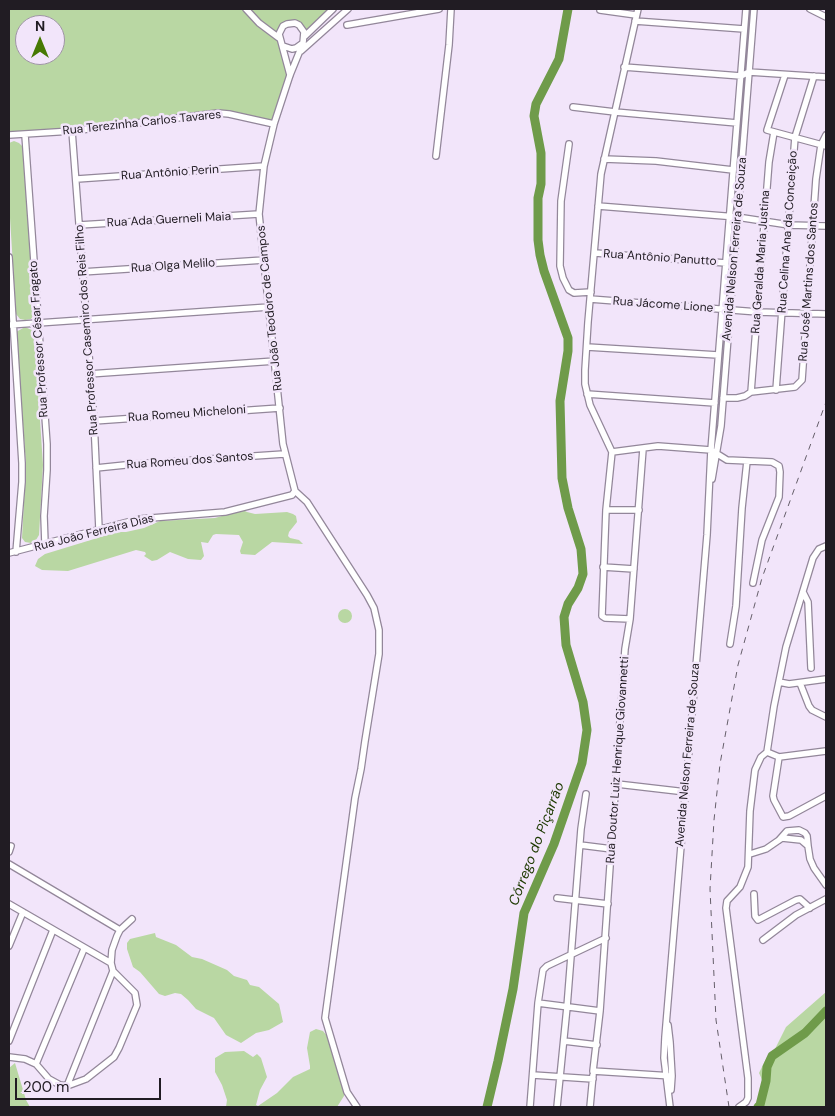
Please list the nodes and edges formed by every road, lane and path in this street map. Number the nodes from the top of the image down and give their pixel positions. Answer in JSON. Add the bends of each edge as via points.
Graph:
{"nodes":[{"id":1,"x":246,"y":9,"type":"edge"},
{"id":2,"x":333,"y":9,"type":"edge"},
{"id":3,"x":348,"y":9,"type":"edge"},
{"id":4,"x":439,"y":9,"type":"edge"},
{"id":5,"x":452,"y":9,"type":"edge"},
{"id":6,"x":746,"y":9,"type":"edge"},
{"id":7,"x":754,"y":9,"type":"edge"},
{"id":8,"x":810,"y":9,"type":"edge"},
{"id":9,"x":600,"y":10,"type":"edge"},
{"id":10,"x":636,"y":15,"type":"edge"},
{"id":11,"x":826,"y":17,"type":"edge"},
{"id":12,"x":347,"y":25,"type":"dead end"},
{"id":13,"x":744,"y":29,"type":"junction"},
{"id":14,"x":307,"y":34,"type":"junction"},
{"id":15,"x":279,"y":38,"type":"junction"},
{"id":16,"x":316,"y":38,"type":"junction"},
{"id":17,"x":303,"y":43,"type":"junction"},
{"id":18,"x":284,"y":46,"type":"junction"},
{"id":19,"x":299,"y":52,"type":"junction"},
{"id":20,"x":624,"y":67,"type":"junction"},
{"id":21,"x":748,"y":72,"type":"junction"},
{"id":22,"x":785,"y":74,"type":"junction"},
{"id":23,"x":290,"y":75,"type":"junction"},
{"id":24,"x":741,"y":76,"type":"junction"},
{"id":25,"x":814,"y":76,"type":"junction"},
{"id":26,"x":826,"y":77,"type":"edge"},
{"id":27,"x":573,"y":107,"type":"dead end"},
{"id":28,"x":615,"y":112,"type":"junction"},
{"id":29,"x":737,"y":123,"type":"junction"},
{"id":30,"x":274,"y":124,"type":"junction"},
{"id":31,"x":72,"y":131,"type":"junction"},
{"id":32,"x":774,"y":132,"type":"junction"},
{"id":33,"x":826,"y":135,"type":"edge"},
{"id":34,"x":9,"y":136,"type":"edge"},
{"id":35,"x":24,"y":136,"type":"junction"},
{"id":36,"x":795,"y":136,"type":"junction"},
{"id":37,"x":569,"y":144,"type":"dead end"},
{"id":38,"x":824,"y":146,"type":"edge"},
{"id":39,"x":436,"y":156,"type":"dead end"},
{"id":40,"x":604,"y":159,"type":"junction"},
{"id":41,"x":264,"y":166,"type":"junction"},
{"id":42,"x":733,"y":170,"type":"junction"},
{"id":43,"x":77,"y":179,"type":"junction"},
{"id":44,"x":598,"y":206,"type":"junction"},
{"id":45,"x":259,"y":214,"type":"junction"},
{"id":46,"x":726,"y":216,"type":"junction"},
{"id":47,"x":737,"y":217,"type":"junction"},
{"id":48,"x":764,"y":221,"type":"junction"},
{"id":49,"x":79,"y":225,"type":"junction"},
{"id":50,"x":789,"y":225,"type":"junction"},
{"id":51,"x":826,"y":226,"type":"edge"},
{"id":52,"x":813,"y":227,"type":"junction"},
{"id":53,"x":595,"y":253,"type":"junction"},
{"id":54,"x":9,"y":257,"type":"edge"},
{"id":55,"x":264,"y":260,"type":"junction"},
{"id":56,"x":726,"y":263,"type":"junction"},
{"id":57,"x":82,"y":272,"type":"junction"},
{"id":58,"x":591,"y":292,"type":"junction"},
{"id":59,"x":590,"y":299,"type":"junction"},
{"id":60,"x":269,"y":307,"type":"junction"},
{"id":61,"x":726,"y":310,"type":"junction"},
{"id":62,"x":758,"y":312,"type":"junction"},
{"id":63,"x":782,"y":314,"type":"junction"},
{"id":64,"x":807,"y":314,"type":"junction"},
{"id":65,"x":826,"y":314,"type":"edge"},
{"id":66,"x":86,"y":320,"type":"junction"},
{"id":67,"x":39,"y":324,"type":"junction"},
{"id":68,"x":11,"y":325,"type":"edge"},
{"id":69,"x":587,"y":347,"type":"junction"},
{"id":70,"x":718,"y":355,"type":"junction"},
{"id":71,"x":275,"y":361,"type":"junction"},
{"id":72,"x":89,"y":374,"type":"junction"},
{"id":73,"x":776,"y":390,"type":"junction"},
{"id":74,"x":751,"y":392,"type":"junction"},
{"id":75,"x":587,"y":394,"type":"junction"},
{"id":76,"x":723,"y":398,"type":"junction"},
{"id":77,"x":714,"y":403,"type":"junction"},
{"id":78,"x":280,"y":408,"type":"junction"},
{"id":79,"x":94,"y":421,"type":"junction"},
{"id":80,"x":643,"y":449,"type":"junction"},
{"id":81,"x":711,"y":450,"type":"junction"},
{"id":82,"x":612,"y":452,"type":"junction"},
{"id":83,"x":284,"y":454,"type":"junction"},
{"id":84,"x":718,"y":454,"type":"junction"},
{"id":85,"x":747,"y":461,"type":"junction"},
{"id":86,"x":96,"y":468,"type":"junction"},
{"id":87,"x":710,"y":488,"type":"junction"},
{"id":88,"x":295,"y":491,"type":"junction"},
{"id":89,"x":606,"y":510,"type":"junction"},
{"id":90,"x":639,"y":510,"type":"junction"},
{"id":91,"x":99,"y":529,"type":"junction"},
{"id":92,"x":826,"y":540,"type":"edge"},
{"id":93,"x":45,"y":544,"type":"junction"},
{"id":94,"x":826,"y":548,"type":"edge"},
{"id":95,"x":16,"y":552,"type":"junction"},
{"id":96,"x":9,"y":553,"type":"edge"},
{"id":97,"x":603,"y":567,"type":"junction"},
{"id":98,"x":634,"y":569,"type":"junction"},
{"id":99,"x":753,"y":583,"type":"dead end"},
{"id":100,"x":803,"y":592,"type":"junction"},
{"id":101,"x":630,"y":619,"type":"junction"},
{"id":102,"x":730,"y":644,"type":"dead end"},
{"id":103,"x":811,"y":668,"type":"dead end"},
{"id":104,"x":826,"y":678,"type":"edge"},
{"id":105,"x":779,"y":682,"type":"junction"},
{"id":106,"x":800,"y":683,"type":"junction"},
{"id":107,"x":826,"y":717,"type":"edge"},
{"id":108,"x":826,"y":751,"type":"edge"},
{"id":109,"x":767,"y":752,"type":"junction"},
{"id":110,"x":779,"y":757,"type":"junction"},
{"id":111,"x":617,"y":784,"type":"junction"},
{"id":112,"x":686,"y":792,"type":"junction"},
{"id":113,"x":586,"y":794,"type":"dead end"},
{"id":114,"x":826,"y":796,"type":"edge"},
{"id":115,"x":580,"y":845,"type":"junction"},
{"id":116,"x":612,"y":849,"type":"junction"},
{"id":117,"x":750,"y":854,"type":"junction"},
{"id":118,"x":9,"y":864,"type":"edge"},
{"id":119,"x":826,"y":885,"type":"edge"},
{"id":120,"x":754,"y":894,"type":"dead end"},
{"id":121,"x":556,"y":898,"type":"dead end"},
{"id":122,"x":826,"y":899,"type":"edge"},
{"id":123,"x":576,"y":900,"type":"junction"},
{"id":124,"x":9,"y":904,"type":"edge"},
{"id":125,"x":608,"y":904,"type":"junction"},
{"id":126,"x":810,"y":908,"type":"junction"},
{"id":127,"x":23,"y":912,"type":"junction"},
{"id":128,"x":132,"y":919,"type":"dead end"},
{"id":129,"x":53,"y":930,"type":"junction"},
{"id":130,"x":120,"y":930,"type":"junction"},
{"id":131,"x":606,"y":938,"type":"junction"},
{"id":132,"x":763,"y":940,"type":"dead end"},
{"id":133,"x":9,"y":946,"type":"edge"},
{"id":134,"x":84,"y":949,"type":"junction"},
{"id":135,"x":571,"y":954,"type":"junction"},
{"id":136,"x":111,"y":962,"type":"junction"},
{"id":137,"x":113,"y":971,"type":"junction"},
{"id":138,"x":538,"y":1003,"type":"junction"},
{"id":139,"x":567,"y":1007,"type":"junction"},
{"id":140,"x":600,"y":1011,"type":"junction"},
{"id":141,"x":9,"y":1041,"type":"edge"},
{"id":142,"x":564,"y":1041,"type":"junction"},
{"id":143,"x":597,"y":1045,"type":"junction"},
{"id":144,"x":9,"y":1057,"type":"edge"},
{"id":145,"x":36,"y":1064,"type":"junction"},
{"id":146,"x":593,"y":1071,"type":"junction"},
{"id":147,"x":533,"y":1075,"type":"junction"},
{"id":148,"x":560,"y":1077,"type":"junction"},
{"id":149,"x":593,"y":1079,"type":"junction"},
{"id":150,"x":67,"y":1086,"type":"junction"},
{"id":151,"x":357,"y":1107,"type":"edge"},
{"id":152,"x":530,"y":1107,"type":"edge"},
{"id":153,"x":557,"y":1107,"type":"edge"},
{"id":154,"x":590,"y":1107,"type":"edge"},
{"id":155,"x":739,"y":1107,"type":"edge"}],
"edges":[{"from":1,"to":15,"type":"street"},
{"from":2,"to":14,"type":"street"},
{"from":3,"to":16,"type":"street"},
{"from":4,"to":12,"type":"street"},
{"from":5,"to":39,"type":"street"},
{"from":6,"to":13,"type":"street","name":"Avenida Nelson Ferreira de Souza"},
{"from":7,"to":21,"type":"street","name":"Avenida Nelson Ferreira de Souza"},
{"from":8,"to":11,"type":"street"},
{"from":9,"to":10,"type":"street"},
{"from":10,"to":13,"type":"street"},
{"from":10,"to":20,"type":"street"},
{"from":13,"to":24,"type":"street","name":"Avenida Nelson Ferreira de Souza"},
{"from":14,"to":15,"type":"street","via":[[299,25],[291,23],[283,26]]},
{"from":14,"to":16,"type":"street"},
{"from":14,"to":17,"type":"street"},
{"from":15,"to":18,"type":"street"},
{"from":16,"to":19,"type":"street"},
{"from":17,"to":18,"type":"street","via":[[292,49]]},
{"from":17,"to":19,"type":"street","name":"Rua João Teodoro de Campos"},
{"from":18,"to":23,"type":"street"},
{"from":19,"to":23,"type":"street","name":"Rua João Teodoro de Campos"},
{"from":20,"to":24,"type":"street"},
{"from":20,"to":28,"type":"street"},
{"from":21,"to":22,"type":"street"},
{"from":21,"to":24,"type":"street"},
{"from":21,"to":47,"type":"street","name":"Avenida Nelson Ferreira de Souza"},
{"from":22,"to":25,"type":"street"},
{"from":22,"to":32,"type":"street","via":[[767,130]]},
{"from":23,"to":30,"type":"street","name":"Rua João Teodoro de Campos"},
{"from":24,"to":29,"type":"street","name":"Avenida Nelson Ferreira de Souza"},
{"from":25,"to":26,"type":"street"},
{"from":25,"to":36,"type":"street","name":"Rua Celina Ana da Conceição"},
{"from":27,"to":28,"type":"street"},
{"from":28,"to":29,"type":"street"},
{"from":28,"to":40,"type":"street"},
{"from":29,"to":42,"type":"street","name":"Avenida Nelson Ferreira de Souza"},
{"from":30,"to":31,"type":"street","name":"Rua Terezinha Carlos Tavares","via":[[218,113]]},
{"from":30,"to":41,"type":"street","name":"Rua João Teodoro de Campos"},
{"from":31,"to":35,"type":"street","name":"Rua Terezinha Carlos Tavares"},
{"from":31,"to":43,"type":"street","name":"Rua Professor Casemiro dos Reis Filho"},
{"from":32,"to":36,"type":"street"},
{"from":32,"to":48,"type":"street","name":"Rua Geralda Maria Justina"},
{"from":33,"to":38,"type":"street","name":"Rua José Martins dos Santos"},
{"from":34,"to":35,"type":"street","name":"Rua Terezinha Carlos Tavares"},
{"from":35,"to":67,"type":"street","name":"Rua Professor César Fragato"},
{"from":36,"to":38,"type":"street"},
{"from":36,"to":50,"type":"street","name":"Rua Celina Ana da Conceição"},
{"from":37,"to":58,"type":"street","via":[[561,201],[560,266],[569,290],[574,293]]},
{"from":38,"to":52,"type":"street","name":"Rua José Martins dos Santos","via":[[816,179]]},
{"from":40,"to":42,"type":"street"},
{"from":40,"to":44,"type":"street"},
{"from":41,"to":43,"type":"street","name":"Rua Antônio Perin"},
{"from":41,"to":45,"type":"street","name":"Rua João Teodoro de Campos"},
{"from":42,"to":46,"type":"street","name":"Avenida Nelson Ferreira de Souza"},
{"from":43,"to":49,"type":"street","name":"Rua Professor Casemiro dos Reis Filho"},
{"from":44,"to":46,"type":"street"},
{"from":44,"to":53,"type":"street"},
{"from":45,"to":49,"type":"street","name":"Rua Ada Guerneli Maia"},
{"from":45,"to":55,"type":"street","name":"Rua João Teodoro de Campos"},
{"from":46,"to":47,"type":"street"},
{"from":46,"to":56,"type":"street","name":"Avenida Nelson Ferreira de Souza"},
{"from":47,"to":48,"type":"street"},
{"from":47,"to":61,"type":"street","name":"Avenida Nelson Ferreira de Souza"},
{"from":48,"to":50,"type":"street"},
{"from":48,"to":62,"type":"street","name":"Rua Geralda Maria Justina"},
{"from":49,"to":57,"type":"street","name":"Rua Professor Casemiro dos Reis Filho"},
{"from":50,"to":52,"type":"street"},
{"from":50,"to":63,"type":"street","name":"Rua Celina Ana da Conceição"},
{"from":51,"to":52,"type":"street"},
{"from":52,"to":64,"type":"street","name":"Rua José Martins dos Santos"},
{"from":53,"to":56,"type":"street","name":"Rua Antônio Panutto"},
{"from":53,"to":58,"type":"street"},
{"from":54,"to":68,"type":"street"},
{"from":55,"to":57,"type":"street","name":"Rua Olga Melilo"},
{"from":55,"to":60,"type":"street","name":"Rua João Teodoro de Campos"},
{"from":56,"to":61,"type":"street","name":"Avenida Nelson Ferreira de Souza"},
{"from":57,"to":66,"type":"street","name":"Rua Professor Casemiro dos Reis Filho"},
{"from":58,"to":59,"type":"street"},
{"from":59,"to":61,"type":"street","name":"Rua Jácome Lione"},
{"from":59,"to":69,"type":"street"},
{"from":60,"to":66,"type":"street"},
{"from":60,"to":71,"type":"street","name":"Rua João Teodoro de Campos"},
{"from":61,"to":62,"type":"street","name":"Rua Jácome Lione"},
{"from":61,"to":70,"type":"street","name":"Avenida Nelson Ferreira de Souza"},
{"from":61,"to":76,"type":"street","name":"Avenida Nelson Ferreira de Souza"},
{"from":62,"to":63,"type":"street","name":"Rua Jácome Lione"},
{"from":62,"to":74,"type":"street","name":"Rua Geralda Maria Justina"},
{"from":63,"to":64,"type":"street","name":"Rua Jácome Lione"},
{"from":63,"to":73,"type":"street","name":"Rua Celina Ana da Conceição"},
{"from":64,"to":65,"type":"street","name":"Rua Jácome Lione"},
{"from":64,"to":73,"type":"street","name":"Rua José Martins dos Santos","via":[[802,380],[796,387]]},
{"from":66,"to":67,"type":"street"},
{"from":66,"to":72,"type":"street","name":"Rua Professor Casemiro dos Reis Filho"},
{"from":67,"to":68,"type":"street"},
{"from":67,"to":93,"type":"street","name":"Rua Professor César Fragato","via":[[46,444]]},
{"from":68,"to":95,"type":"street","via":[[22,482]]},
{"from":69,"to":70,"type":"street"},
{"from":69,"to":75,"type":"street"},
{"from":70,"to":77,"type":"street","name":"Avenida Nelson Ferreira de Souza"},
{"from":71,"to":72,"type":"street"},
{"from":71,"to":78,"type":"street","name":"Rua João Teodoro de Campos"},
{"from":72,"to":79,"type":"street","name":"Rua Professor Casemiro dos Reis Filho"},
{"from":73,"to":74,"type":"street"},
{"from":74,"to":76,"type":"street","via":[[745,396]]},
{"from":75,"to":77,"type":"street"},
{"from":75,"to":82,"type":"street"},
{"from":76,"to":84,"type":"street","name":"Avenida Nelson Ferreira de Souza"},
{"from":77,"to":81,"type":"street","name":"Avenida Nelson Ferreira de Souza"},
{"from":78,"to":79,"type":"street","name":"Rua Romeu Micheloni"},
{"from":78,"to":83,"type":"street","name":"Rua João Teodoro de Campos"},
{"from":79,"to":86,"type":"street","name":"Rua Professor Casemiro dos Reis Filho"},
{"from":80,"to":81,"type":"street","via":[[658,446]]},
{"from":80,"to":82,"type":"street"},
{"from":80,"to":90,"type":"street","name":"Rua Doutor Luiz Henrique Giovannetti"},
{"from":81,"to":84,"type":"street"},
{"from":81,"to":87,"type":"street","name":"Avenida Nelson Ferreira de Souza"},
{"from":82,"to":89,"type":"street"},
{"from":83,"to":86,"type":"street","name":"Rua Romeu dos Santos"},
{"from":83,"to":88,"type":"street","name":"Rua João Teodoro de Campos"},
{"from":84,"to":85,"type":"street","via":[[727,460]]},
{"from":84,"to":87,"type":"street","name":"Avenida Nelson Ferreira de Souza"},
{"from":85,"to":99,"type":"street","via":[[772,462],[780,472],[779,497],[762,540]]},
{"from":85,"to":102,"type":"street"},
{"from":86,"to":91,"type":"street","name":"Rua Professor Casemiro dos Reis Filho"},
{"from":87,"to":112,"type":"street","name":"Avenida Nelson Ferreira de Souza"},
{"from":88,"to":91,"type":"street","name":"Rua João Ferreira Dias","via":[[292,495],[233,510],[148,518]]},
{"from":88,"to":151,"type":"street","via":[[307,502],[367,595],[379,630],[379,654],[355,798],[325,1018],[346,1092]]},
{"from":89,"to":90,"type":"street"},
{"from":89,"to":97,"type":"street"},
{"from":90,"to":98,"type":"street","name":"Rua Doutor Luiz Henrique Giovannetti"},
{"from":91,"to":93,"type":"street","name":"Rua João Ferreira Dias"},
{"from":92,"to":94,"type":"street"},
{"from":93,"to":95,"type":"street","name":"Rua João Ferreira Dias"},
{"from":94,"to":100,"type":"street","via":[[816,552]]},
{"from":95,"to":96,"type":"street","name":"Rua João Ferreira Dias"},
{"from":97,"to":98,"type":"street"},
{"from":97,"to":101,"type":"street","via":[[602,616]]},
{"from":98,"to":101,"type":"street","name":"Rua Doutor Luiz Henrique Giovannetti"},
{"from":100,"to":103,"type":"street","via":[[808,602]]},
{"from":100,"to":105,"type":"street"},
{"from":101,"to":111,"type":"street","name":"Rua Doutor Luiz Henrique Giovannetti","via":[[625,649]]},
{"from":104,"to":106,"type":"street"},
{"from":105,"to":106,"type":"street"},
{"from":105,"to":109,"type":"street"},
{"from":106,"to":107,"type":"street","via":[[812,710]]},
{"from":108,"to":110,"type":"street"},
{"from":109,"to":110,"type":"street"},
{"from":109,"to":117,"type":"street","via":[[755,770]]},
{"from":110,"to":114,"type":"street","via":[[773,796],[783,817]]},
{"from":111,"to":112,"type":"street"},
{"from":111,"to":116,"type":"street","name":"Rua Doutor Luiz Henrique Giovannetti"},
{"from":112,"to":146,"type":"street","name":"Avenida Nelson Ferreira de Souza","via":[[667,1021],[669,1075]]},
{"from":113,"to":115,"type":"street"},
{"from":115,"to":116,"type":"street"},
{"from":115,"to":123,"type":"street"},
{"from":116,"to":125,"type":"street","name":"Rua Doutor Luiz Henrique Giovannetti"},
{"from":117,"to":119,"type":"street","via":[[785,838],[798,839],[808,846],[810,860]]},
{"from":117,"to":155,"type":"street","via":[[742,882],[727,901],[726,908],[748,1085],[748,1098]]},
{"from":118,"to":130,"type":"street"},
{"from":120,"to":126,"type":"street","via":[[758,920],[800,899]]},
{"from":121,"to":123,"type":"street"},
{"from":122,"to":126,"type":"street"},
{"from":123,"to":125,"type":"street"},
{"from":123,"to":135,"type":"street"},
{"from":124,"to":127,"type":"street"},
{"from":125,"to":131,"type":"street","name":"Rua Doutor Luiz Henrique Giovannetti"},
{"from":126,"to":132,"type":"street"},
{"from":127,"to":129,"type":"street"},
{"from":127,"to":133,"type":"street"},
{"from":128,"to":130,"type":"street"},
{"from":129,"to":134,"type":"street"},
{"from":129,"to":141,"type":"street"},
{"from":130,"to":136,"type":"street"},
{"from":131,"to":135,"type":"street"},
{"from":131,"to":140,"type":"street","name":"Rua Doutor Luiz Henrique Giovannetti"},
{"from":134,"to":136,"type":"street"},
{"from":134,"to":145,"type":"street"},
{"from":135,"to":138,"type":"street","via":[[544,968]]},
{"from":135,"to":139,"type":"street"},
{"from":136,"to":137,"type":"street"},
{"from":137,"to":150,"type":"street"},
{"from":137,"to":150,"type":"street","via":[[135,993],[135,1011],[114,1057],[86,1079]]},
{"from":138,"to":139,"type":"street"},
{"from":138,"to":147,"type":"street"},
{"from":139,"to":140,"type":"street"},
{"from":139,"to":142,"type":"street"},
{"from":140,"to":143,"type":"street","name":"Rua Doutor Luiz Henrique Giovannetti"},
{"from":142,"to":143,"type":"street"},
{"from":142,"to":148,"type":"street"},
{"from":143,"to":146,"type":"street","name":"Rua Doutor Luiz Henrique Giovannetti"},
{"from":144,"to":145,"type":"street"},
{"from":145,"to":150,"type":"street","via":[[49,1079]]},
{"from":146,"to":149,"type":"street","name":"Rua Doutor Luiz Henrique Giovannetti"},
{"from":147,"to":148,"type":"street"},
{"from":147,"to":152,"type":"street"},
{"from":148,"to":149,"type":"street"},
{"from":148,"to":153,"type":"street"},
{"from":149,"to":154,"type":"street","name":"Rua Doutor Luiz Henrique Giovannetti"}]}
